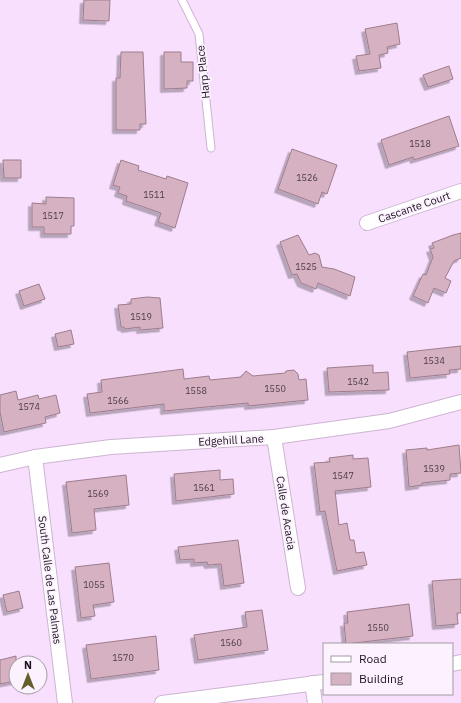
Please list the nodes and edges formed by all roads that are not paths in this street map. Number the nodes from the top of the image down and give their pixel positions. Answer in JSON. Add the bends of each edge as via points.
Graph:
{"nodes":[{"id":1,"x":182,"y":0,"type":"edge"},
{"id":2,"x":211,"y":148,"type":"dead end"},
{"id":3,"x":461,"y":191,"type":"edge"},
{"id":4,"x":367,"y":223,"type":"dead end"},
{"id":5,"x":461,"y":402,"type":"edge"},
{"id":6,"x":274,"y":437,"type":"junction"},
{"id":7,"x":35,"y":457,"type":"junction"},
{"id":8,"x":0,"y":465,"type":"edge"},
{"id":9,"x":298,"y":588,"type":"dead end"},
{"id":10,"x":318,"y":682,"type":"edge"},
{"id":11,"x":65,"y":703,"type":"edge"},
{"id":12,"x":162,"y":703,"type":"edge"},
{"id":13,"x":315,"y":703,"type":"edge"}],
"edges":[{"from":1,"to":2,"type":"lane","name":"Harp Place","via":[[199,34]]},
{"from":3,"to":4,"type":"street","name":"Cascante Court"},
{"from":5,"to":6,"type":"street","name":"Edgehill Lane","via":[[389,421]]},
{"from":6,"to":7,"type":"street","name":"Edgehill Lane","via":[[111,447]]},
{"from":6,"to":9,"type":"street","name":"Calle de Acacia"},
{"from":7,"to":8,"type":"street","name":"Edgehill Lane"},
{"from":7,"to":11,"type":"street","name":"South Calle de Las Palmas"},
{"from":10,"to":12,"type":"street"},
{"from":10,"to":13,"type":"street"}]}
